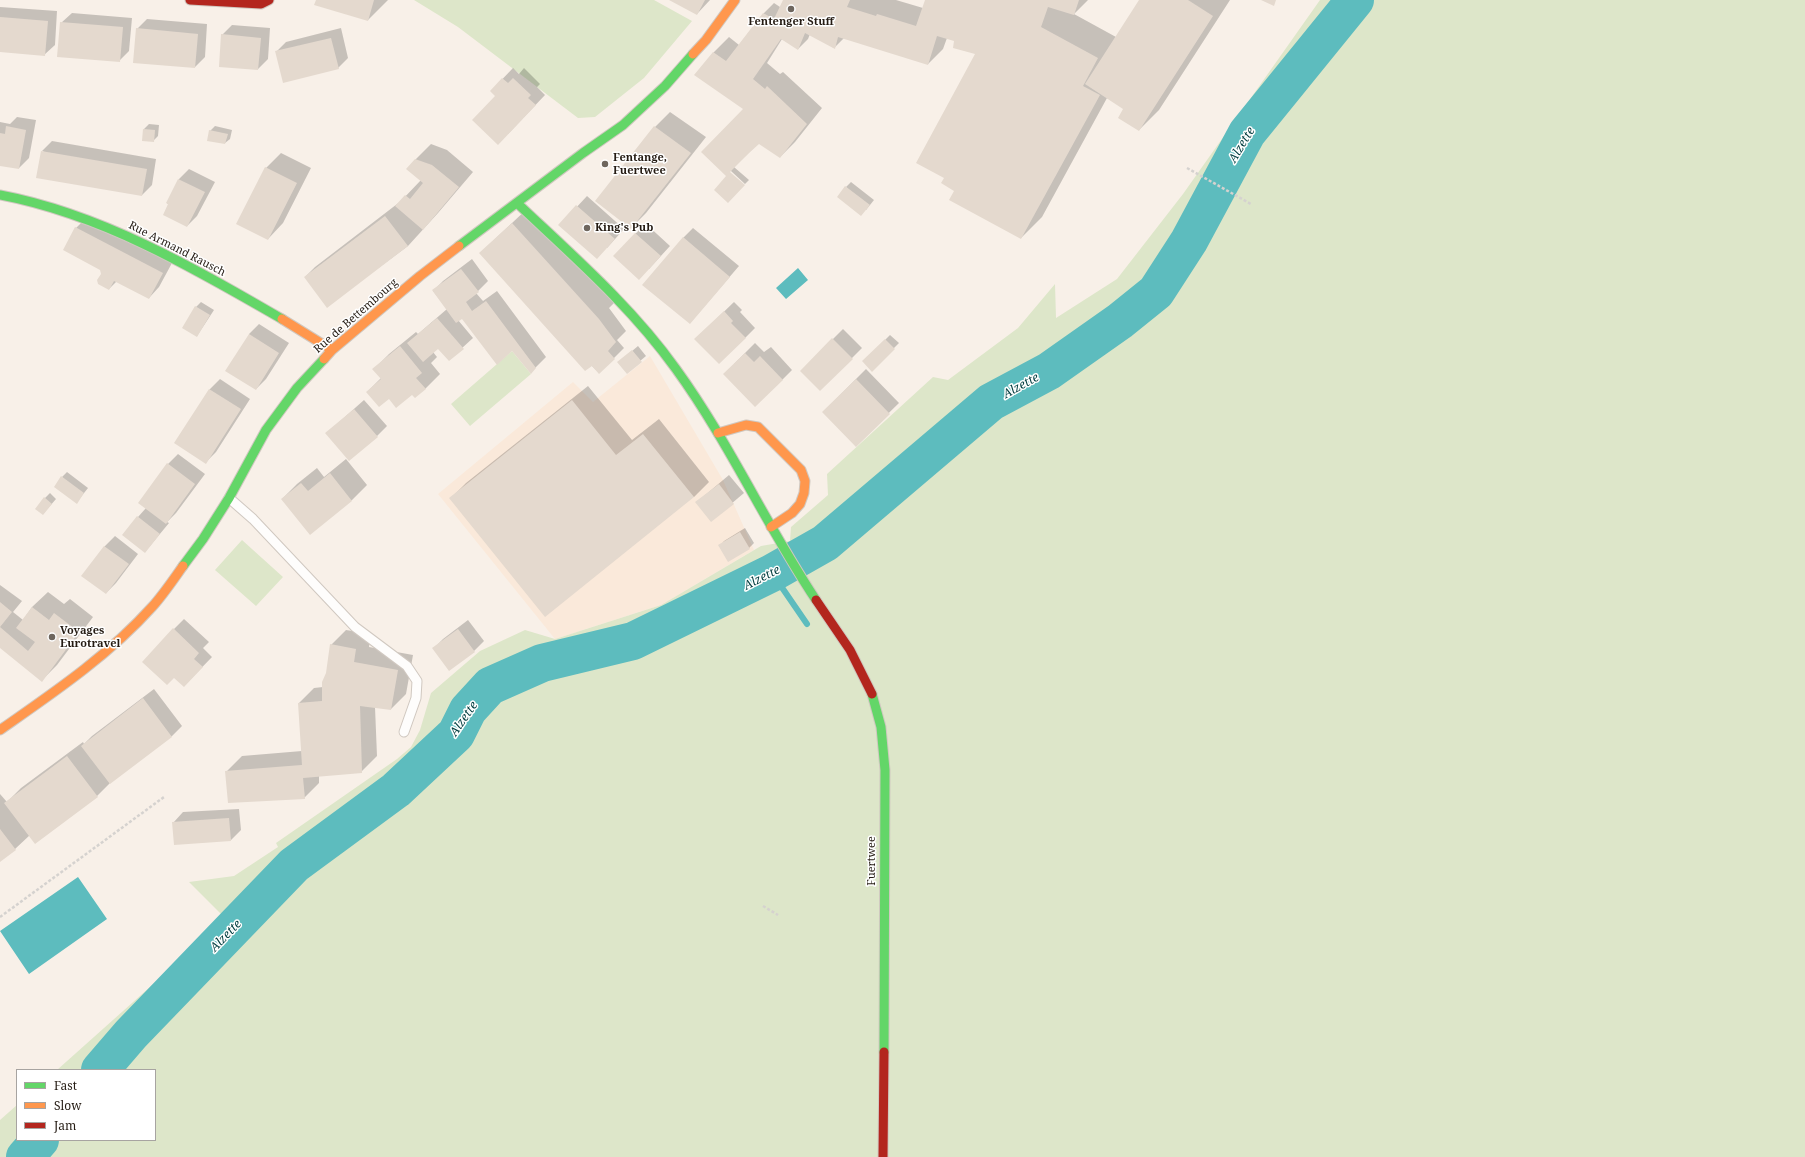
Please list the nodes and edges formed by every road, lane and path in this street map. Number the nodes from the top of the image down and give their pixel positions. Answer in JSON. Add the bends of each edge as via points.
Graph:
{"nodes":[{"id":1,"x":190,"y":0,"type":"edge"},
{"id":2,"x":269,"y":0,"type":"edge"},
{"id":3,"x":735,"y":0,"type":"edge"},
{"id":4,"x":1187,"y":168,"type":"dead end"},
{"id":5,"x":0,"y":194,"type":"edge"},
{"id":6,"x":517,"y":203,"type":"junction"},
{"id":7,"x":1251,"y":204,"type":"dead end"},
{"id":8,"x":332,"y":350,"type":"junction"},
{"id":9,"x":718,"y":433,"type":"junction"},
{"id":10,"x":229,"y":498,"type":"junction"},
{"id":11,"x":774,"y":531,"type":"junction"},
{"id":12,"x":0,"y":730,"type":"edge"},
{"id":13,"x":404,"y":732,"type":"dead end"},
{"id":14,"x":164,"y":797,"type":"dead end"},
{"id":15,"x":763,"y":906,"type":"dead end"},
{"id":16,"x":778,"y":915,"type":"dead end"},
{"id":17,"x":0,"y":917,"type":"edge"},
{"id":18,"x":883,"y":1157,"type":"edge"}],
"edges":[{"from":1,"to":2,"type":"street","via":[[261,4]]},
{"from":3,"to":6,"type":"street","name":"Rue de Bettembourg","via":[[706,40],[660,91],[623,124]]},
{"from":4,"to":7,"type":"path"},
{"from":5,"to":8,"type":"street","name":"Rue Armand Rausch","via":[[88,220],[137,241],[225,286]]},
{"from":6,"to":8,"type":"street","name":"Rue de Bettembourg","via":[[420,276]]},
{"from":6,"to":9,"type":"street","via":[[601,280],[636,318],[676,369]]},
{"from":8,"to":10,"type":"street","name":"Rue de Bettembourg","via":[[297,388],[266,430]]},
{"from":9,"to":11,"type":"street"},
{"from":9,"to":11,"type":"street","via":[[746,425],[758,428],[800,470],[804,481],[804,493],[800,504]]},
{"from":10,"to":12,"type":"street","name":"Rue de Bettembourg","via":[[203,539],[152,607],[95,661]]},
{"from":10,"to":13,"type":"lane","via":[[253,519],[355,628],[407,666],[417,681],[416,698]]},
{"from":11,"to":18,"type":"street","name":"Fuertwee","via":[[806,586],[866,677],[882,732],[885,770]]},
{"from":14,"to":17,"type":"path"},
{"from":15,"to":16,"type":"path"}]}
